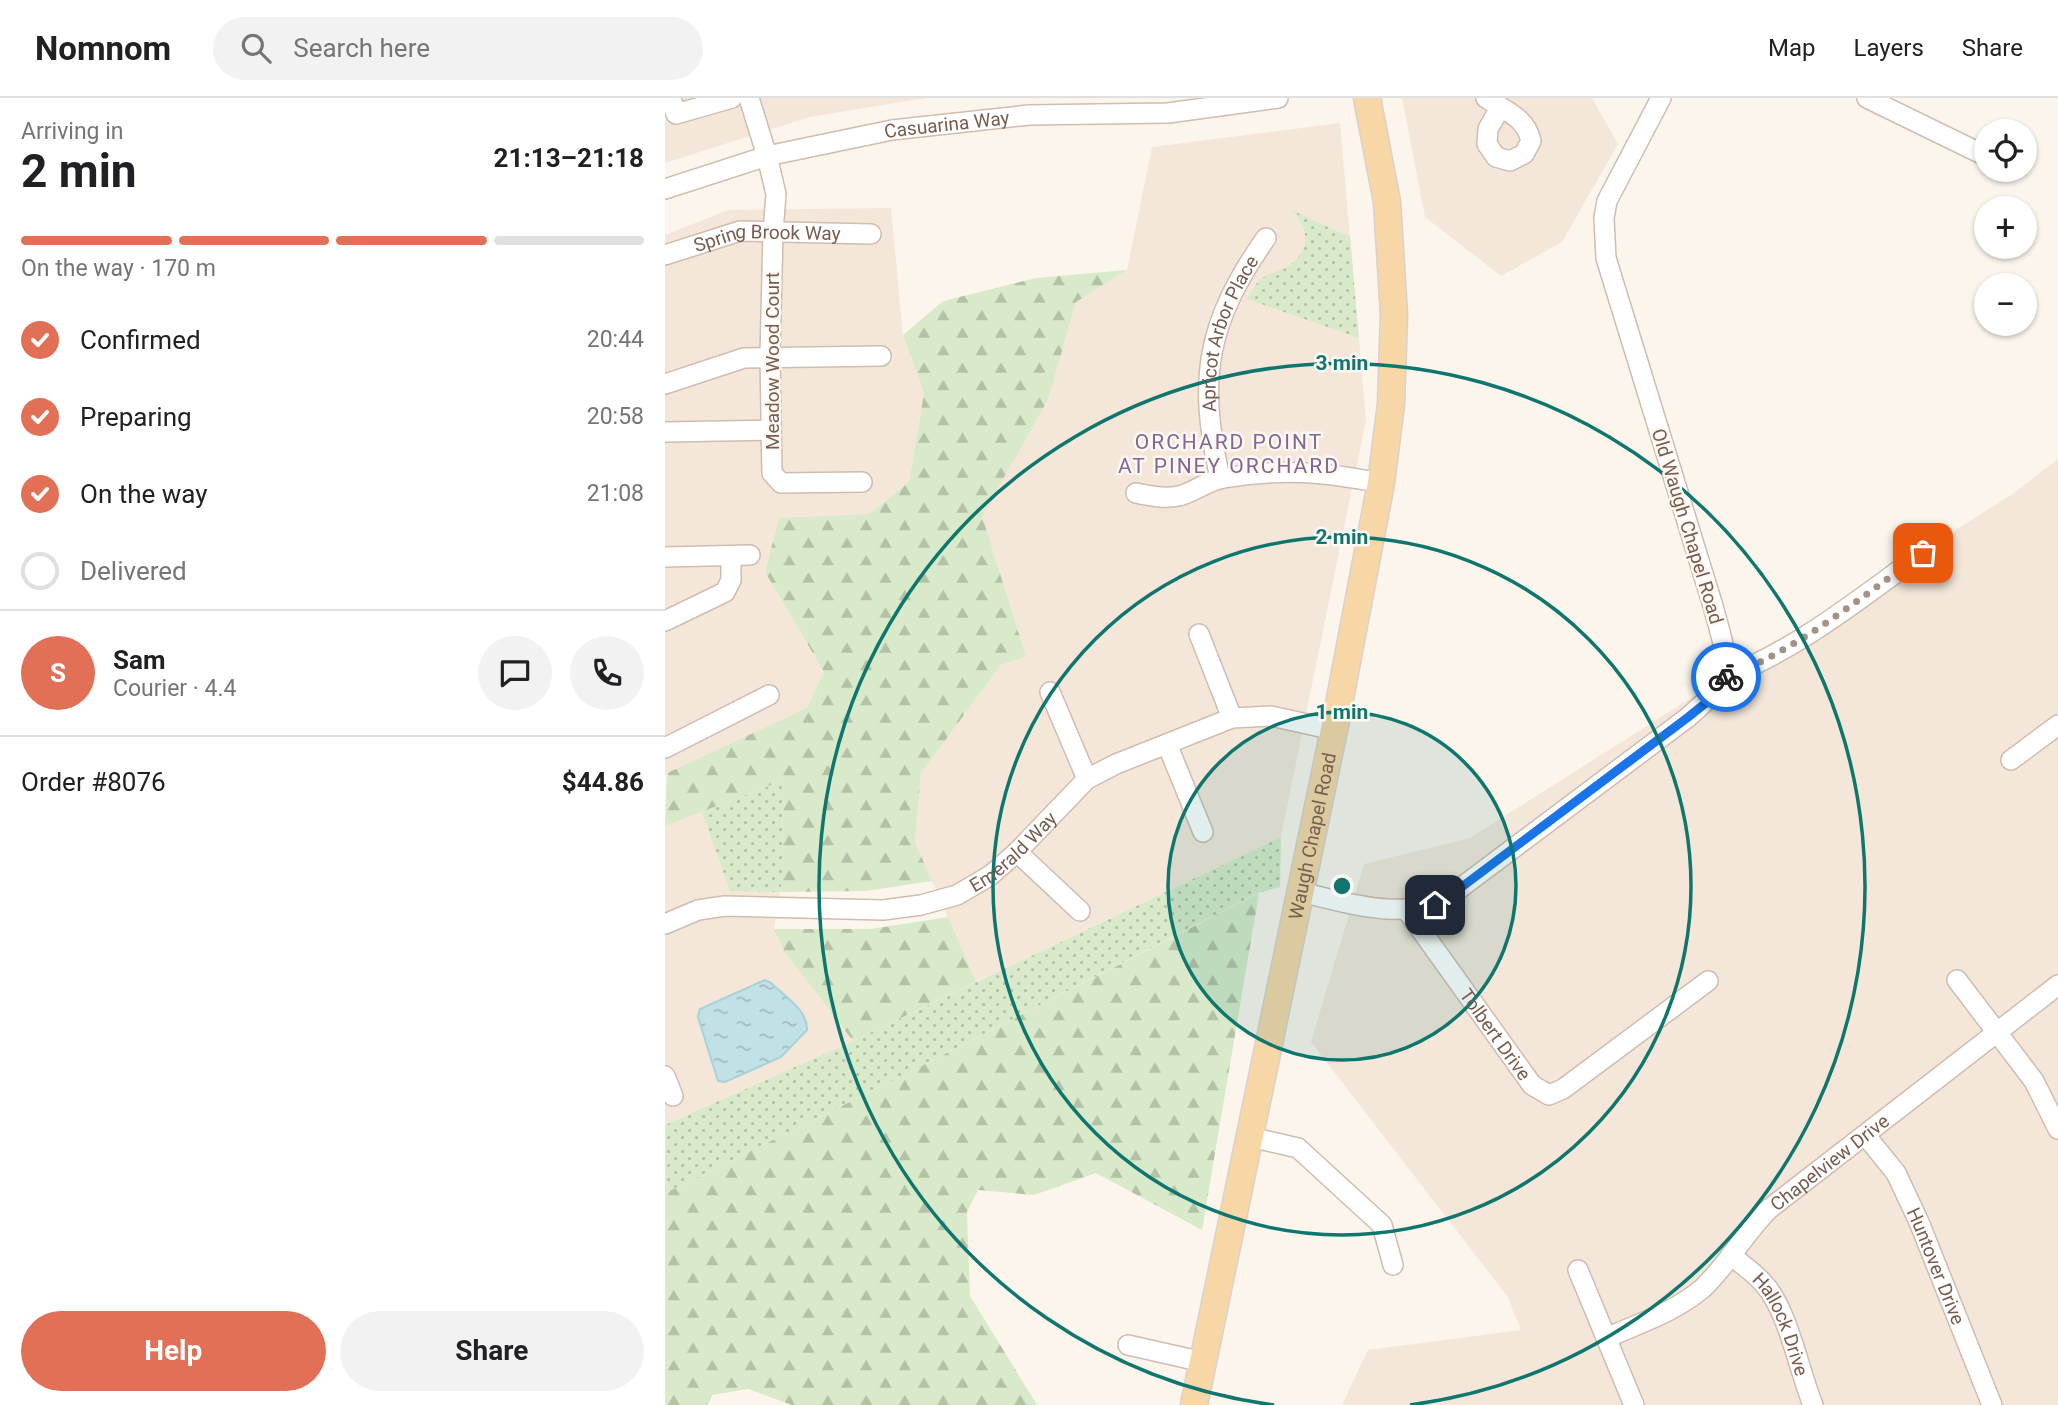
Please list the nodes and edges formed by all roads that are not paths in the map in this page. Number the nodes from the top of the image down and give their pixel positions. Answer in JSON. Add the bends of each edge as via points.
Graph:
{"nodes":[{"id":1,"x":671,"y":98,"type":"edge"},
{"id":2,"x":732,"y":98,"type":"edge"},
{"id":3,"x":749,"y":98,"type":"edge"},
{"id":4,"x":1278,"y":98,"type":"edge"},
{"id":5,"x":1367,"y":98,"type":"edge"},
{"id":6,"x":1661,"y":98,"type":"edge"},
{"id":7,"x":1867,"y":98,"type":"edge"},
{"id":8,"x":1029,"y":106,"type":"edge"},
{"id":9,"x":1974,"y":150,"type":"edge"},
{"id":10,"x":768,"y":156,"type":"junction"},
{"id":11,"x":665,"y":189,"type":"edge"},
{"id":12,"x":773,"y":232,"type":"junction"},
{"id":13,"x":871,"y":234,"type":"dead end"},
{"id":14,"x":1266,"y":238,"type":"dead end"},
{"id":15,"x":665,"y":255,"type":"edge"},
{"id":16,"x":881,"y":356,"type":"dead end"},
{"id":17,"x":770,"y":357,"type":"junction"},
{"id":18,"x":665,"y":384,"type":"edge"},
{"id":19,"x":771,"y":430,"type":"junction"},
{"id":20,"x":665,"y":432,"type":"edge"},
{"id":21,"x":1220,"y":478,"type":"junction"},
{"id":22,"x":862,"y":482,"type":"dead end"},
{"id":23,"x":1381,"y":483,"type":"junction"},
{"id":24,"x":1136,"y":493,"type":"dead end"},
{"id":25,"x":1923,"y":553,"type":"dead end"},
{"id":26,"x":665,"y":557,"type":"edge"},
{"id":27,"x":665,"y":621,"type":"edge"},
{"id":28,"x":1199,"y":634,"type":"dead end"},
{"id":29,"x":1724,"y":678,"type":"junction"},
{"id":30,"x":1050,"y":692,"type":"dead end"},
{"id":31,"x":769,"y":695,"type":"dead end"},
{"id":32,"x":1231,"y":718,"type":"junction"},
{"id":33,"x":2058,"y":725,"type":"edge"},
{"id":34,"x":1334,"y":730,"type":"junction"},
{"id":35,"x":1167,"y":744,"type":"junction"},
{"id":36,"x":665,"y":748,"type":"edge"},
{"id":37,"x":2011,"y":760,"type":"dead end"},
{"id":38,"x":1087,"y":779,"type":"junction"},
{"id":39,"x":1203,"y":832,"type":"dead end"},
{"id":40,"x":1017,"y":852,"type":"junction"},
{"id":41,"x":1300,"y":892,"type":"junction"},
{"id":42,"x":1406,"y":909,"type":"junction"},
{"id":43,"x":1080,"y":911,"type":"dead end"},
{"id":44,"x":665,"y":923,"type":"edge"},
{"id":45,"x":1957,"y":980,"type":"dead end"},
{"id":46,"x":1708,"y":981,"type":"dead end"},
{"id":47,"x":2058,"y":985,"type":"edge"},
{"id":48,"x":1997,"y":1031,"type":"junction"},
{"id":49,"x":665,"y":1076,"type":"edge"},
{"id":50,"x":673,"y":1096,"type":"dead end"},
{"id":51,"x":2058,"y":1129,"type":"edge"},
{"id":52,"x":1866,"y":1136,"type":"junction"},
{"id":53,"x":1250,"y":1137,"type":"junction"},
{"id":54,"x":1731,"y":1255,"type":"junction"},
{"id":55,"x":1393,"y":1265,"type":"dead end"},
{"id":56,"x":1578,"y":1270,"type":"dead end"},
{"id":57,"x":1606,"y":1338,"type":"junction"},
{"id":58,"x":1128,"y":1345,"type":"dead end"},
{"id":59,"x":1203,"y":1363,"type":"junction"},
{"id":60,"x":1193,"y":1405,"type":"edge"},
{"id":61,"x":1633,"y":1405,"type":"edge"},
{"id":62,"x":1813,"y":1405,"type":"edge"},
{"id":63,"x":1992,"y":1405,"type":"edge"}],
"edges":[{"from":1,"to":2,"type":"street","via":[[676,114]]},
{"from":3,"to":10,"type":"street","name":"Meadow Wood Court"},
{"from":4,"to":8,"type":"street","name":"Casuarina Way","via":[[1168,113]]},
{"from":5,"to":23,"type":"main road","name":"Waugh Chapel Road","via":[[1387,202],[1395,315]]},
{"from":6,"to":29,"type":"street","name":"Old Waugh Chapel Road","via":[[1607,201],[1606,258],[1713,607],[1725,653]]},
{"from":7,"to":9,"type":"street"},
{"from":8,"to":10,"type":"street","name":"Casuarina Way"},
{"from":10,"to":11,"type":"street","name":"Casuarina Way"},
{"from":10,"to":12,"type":"street","name":"Meadow Wood Court","via":[[776,194]]},
{"from":12,"to":13,"type":"street","name":"Spring Brook Way"},
{"from":12,"to":15,"type":"street","name":"Spring Brook Way","via":[[740,231]]},
{"from":12,"to":17,"type":"street","name":"Meadow Wood Court"},
{"from":14,"to":21,"type":"street","name":"Apricot Arbor Place","via":[[1222,313],[1211,353],[1207,390],[1210,435]]},
{"from":16,"to":17,"type":"street"},
{"from":17,"to":18,"type":"street","via":[[744,358]]},
{"from":17,"to":19,"type":"street","name":"Meadow Wood Court"},
{"from":19,"to":20,"type":"street"},
{"from":19,"to":22,"type":"street","name":"Meadow Wood Court","via":[[772,472],[781,482]]},
{"from":21,"to":23,"type":"street","via":[[1296,471]]},
{"from":21,"to":24,"type":"street","via":[[1180,496]]},
{"from":23,"to":34,"type":"main road","name":"Waugh Chapel Road"},
{"from":25,"to":29,"type":"street","via":[[1809,635]]},
{"from":26,"to":27,"type":"street","via":[[741,555],[725,592]]},
{"from":28,"to":32,"type":"street"},
{"from":29,"to":42,"type":"street","via":[[1707,702],[1687,718],[1451,895],[1435,905]]},
{"from":30,"to":38,"type":"street"},
{"from":31,"to":36,"type":"street"},
{"from":32,"to":34,"type":"street","name":"Emerald Way","via":[[1271,716]]},
{"from":32,"to":35,"type":"street","name":"Emerald Way"},
{"from":33,"to":37,"type":"street"},
{"from":34,"to":41,"type":"main road","name":"Waugh Chapel Road"},
{"from":35,"to":38,"type":"street","name":"Emerald Way"},
{"from":35,"to":39,"type":"street"},
{"from":38,"to":40,"type":"street","name":"Emerald Way"},
{"from":40,"to":43,"type":"street"},
{"from":40,"to":44,"type":"street","name":"Emerald Way","via":[[991,875],[957,895],[921,905],[883,910],[725,906],[698,910]]},
{"from":41,"to":42,"type":"street","via":[[1365,907]]},
{"from":41,"to":53,"type":"main road","name":"Waugh Chapel Road"},
{"from":42,"to":46,"type":"street","name":"Tolbert Drive","via":[[1532,1085],[1549,1095]]},
{"from":45,"to":48,"type":"street"},
{"from":47,"to":48,"type":"street","name":"Chapelview Drive"},
{"from":48,"to":51,"type":"street","via":[[2034,1081]]},
{"from":48,"to":52,"type":"street","name":"Chapelview Drive"},
{"from":49,"to":50,"type":"street"},
{"from":52,"to":54,"type":"street","name":"Chapelview Drive","via":[[1769,1209]]},
{"from":52,"to":63,"type":"street","name":"Huntover Drive","via":[[1896,1173],[1908,1198]]},
{"from":53,"to":55,"type":"street","via":[[1298,1148],[1382,1225]]},
{"from":53,"to":59,"type":"main road","name":"Waugh Chapel Road"},
{"from":54,"to":57,"type":"street","name":"Chapelview Drive","via":[[1703,1287],[1676,1308]]},
{"from":54,"to":62,"type":"street","name":"Hallock Drive","via":[[1765,1285],[1787,1326]]},
{"from":56,"to":57,"type":"street"},
{"from":57,"to":61,"type":"street"},
{"from":58,"to":59,"type":"street"},
{"from":59,"to":60,"type":"main road","name":"Waugh Chapel Road"}]}
